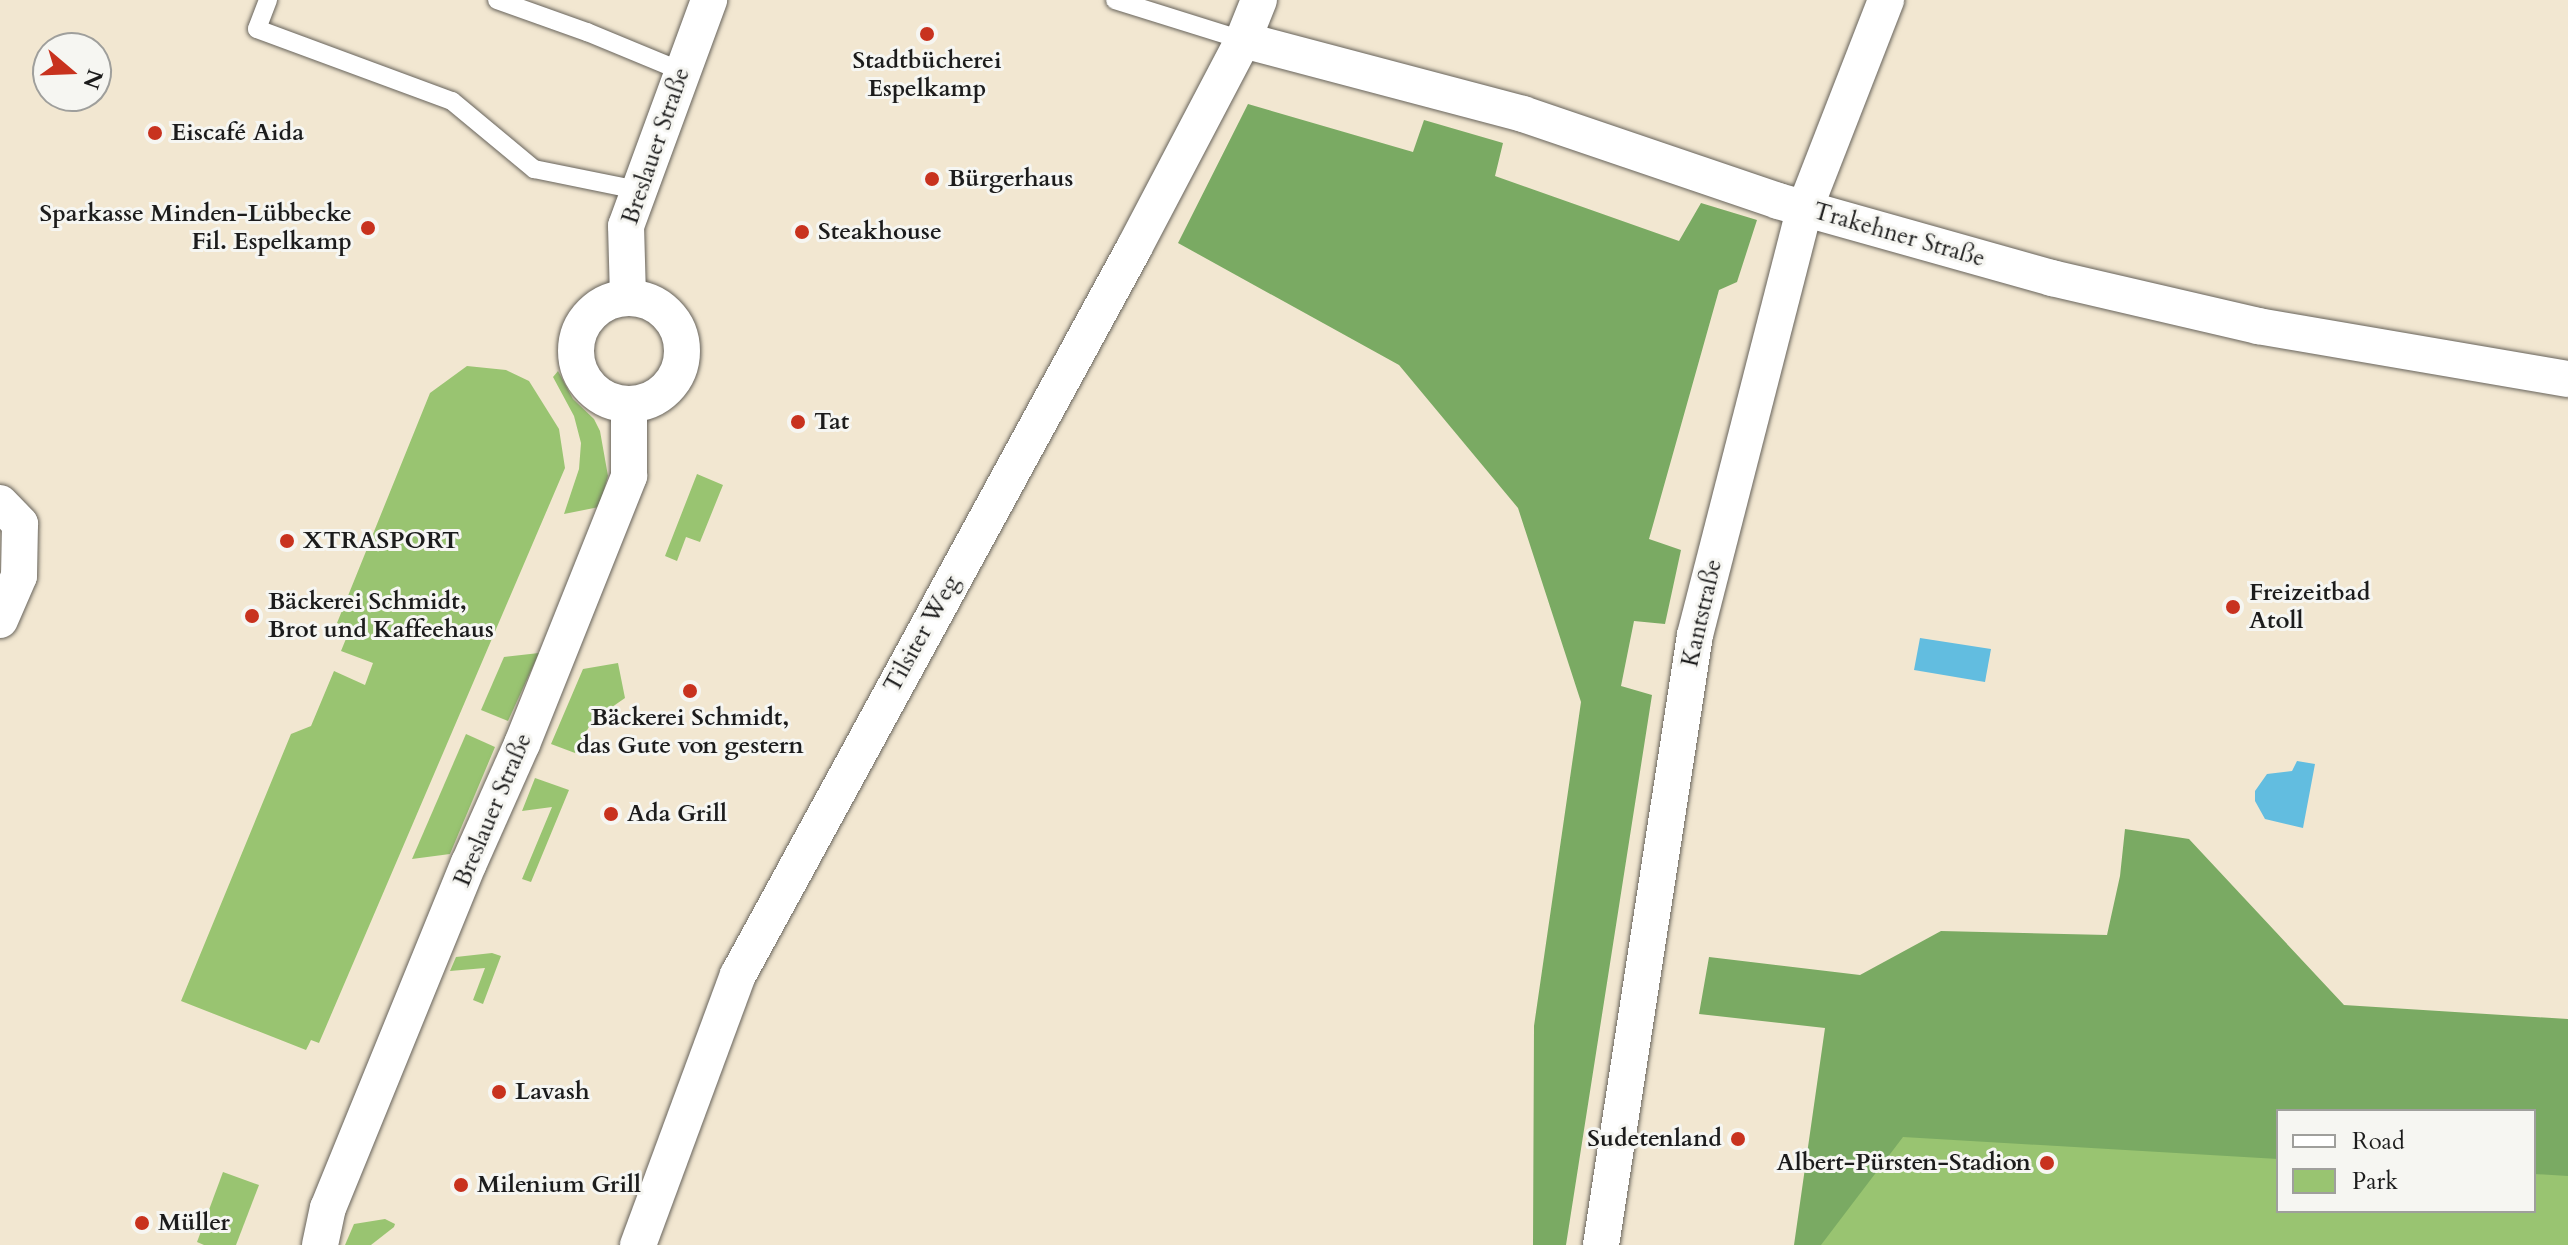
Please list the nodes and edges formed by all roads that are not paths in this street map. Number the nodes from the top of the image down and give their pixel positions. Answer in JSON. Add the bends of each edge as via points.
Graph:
{"nodes":[{"id":1,"x":268,"y":0,"type":"edge"},
{"id":2,"x":497,"y":0,"type":"edge"},
{"id":3,"x":709,"y":0,"type":"edge"},
{"id":4,"x":1115,"y":0,"type":"edge"},
{"id":5,"x":1259,"y":0,"type":"edge"},
{"id":6,"x":1886,"y":0,"type":"edge"},
{"id":7,"x":1243,"y":40,"type":"junction"},
{"id":8,"x":681,"y":71,"type":"junction"},
{"id":9,"x":637,"y":190,"type":"junction"},
{"id":10,"x":1805,"y":208,"type":"junction"},
{"id":11,"x":628,"y":297,"type":"junction"},
{"id":12,"x":2568,"y":379,"type":"edge"},
{"id":13,"x":629,"y":405,"type":"junction"},
{"id":14,"x":0,"y":503,"type":"edge"},
{"id":15,"x":0,"y":620,"type":"edge"},
{"id":16,"x":328,"y":1208,"type":"junction"},
{"id":17,"x":305,"y":1245,"type":"edge"},
{"id":18,"x":320,"y":1245,"type":"edge"},
{"id":19,"x":638,"y":1245,"type":"edge"},
{"id":20,"x":1601,"y":1245,"type":"edge"}],
"edges":[{"from":1,"to":9,"type":"lane","via":[[257,29],[452,101],[534,169]]},
{"from":2,"to":8,"type":"lane"},
{"from":3,"to":8,"type":"street","name":"Breslauer Straße"},
{"from":4,"to":7,"type":"lane"},
{"from":5,"to":7,"type":"street","name":"Tilsiter Weg"},
{"from":6,"to":10,"type":"street","name":"Kantstraße"},
{"from":7,"to":10,"type":"street","name":"Trakehner Straße","via":[[1523,114]]},
{"from":7,"to":19,"type":"street","name":"Tilsiter Weg","via":[[738,975]]},
{"from":8,"to":9,"type":"street","name":"Breslauer Straße"},
{"from":9,"to":11,"type":"street","name":"Breslauer Straße","via":[[626,226]]},
{"from":10,"to":12,"type":"street","name":"Trakehner Straße","via":[[2052,278],[2258,326]]},
{"from":10,"to":20,"type":"street","name":"Kantstraße","via":[[1695,635]]},
{"from":11,"to":13,"type":"street","via":[[594,310],[577,342],[577,360],[595,392]]},
{"from":11,"to":13,"type":"street","via":[[652,303],[672,319],[682,350],[673,382],[646,402]]},
{"from":13,"to":16,"type":"street","name":"Breslauer Straße","via":[[629,476]]},
{"from":14,"to":15,"type":"street","via":[[20,524],[19,576]]},
{"from":16,"to":17,"type":"street","name":"Breslauer Straße"},
{"from":16,"to":18,"type":"street","name":"Breslauer Straße"}]}
